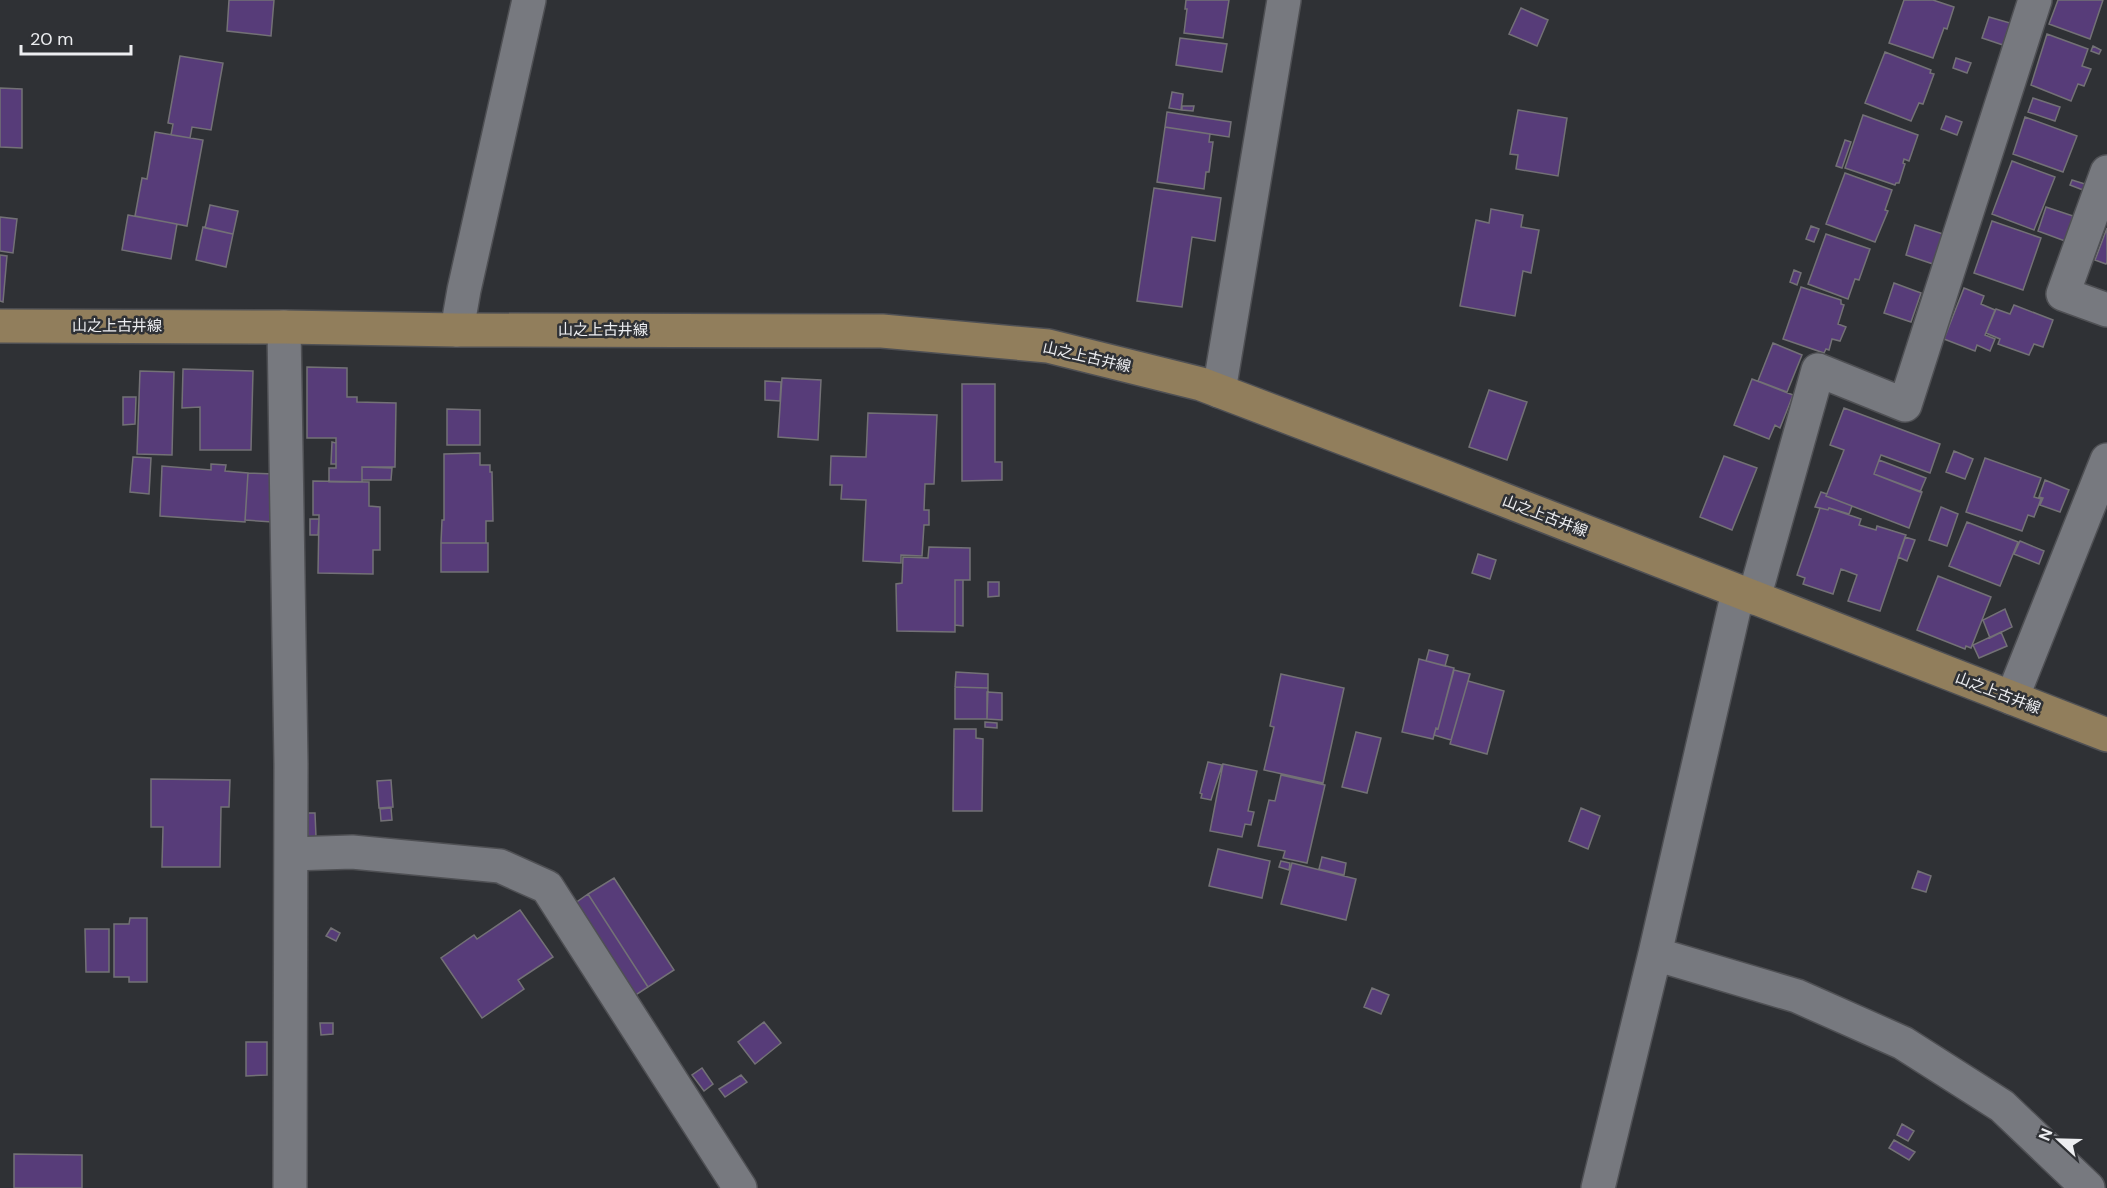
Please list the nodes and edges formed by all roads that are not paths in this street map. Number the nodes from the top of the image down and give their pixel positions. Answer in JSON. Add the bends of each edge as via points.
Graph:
{"nodes":[{"id":1,"x":529,"y":0,"type":"edge"},
{"id":2,"x":1284,"y":0,"type":"edge"},
{"id":3,"x":2035,"y":0,"type":"edge"},
{"id":4,"x":2107,"y":172,"type":"edge"},
{"id":5,"x":2107,"y":310,"type":"edge"},
{"id":6,"x":0,"y":326,"type":"edge"},
{"id":7,"x":284,"y":327,"type":"junction"},
{"id":8,"x":457,"y":330,"type":"junction"},
{"id":9,"x":1219,"y":391,"type":"junction"},
{"id":10,"x":2107,"y":460,"type":"edge"},
{"id":11,"x":1746,"y":595,"type":"junction"},
{"id":12,"x":2012,"y":698,"type":"junction"},
{"id":13,"x":2107,"y":735,"type":"edge"},
{"id":14,"x":291,"y":854,"type":"junction"},
{"id":15,"x":1655,"y":954,"type":"junction"},
{"id":16,"x":290,"y":1188,"type":"edge"},
{"id":17,"x":740,"y":1188,"type":"edge"},
{"id":18,"x":1598,"y":1188,"type":"edge"},
{"id":19,"x":2088,"y":1188,"type":"edge"}],
"edges":[{"from":1,"to":8,"type":"street"},
{"from":2,"to":9,"type":"street"},
{"from":3,"to":11,"type":"street","via":[[1905,405],[1818,370]]},
{"from":4,"to":5,"type":"street","via":[[2063,294]]},
{"from":6,"to":7,"type":"main road","name":"山之上古井線"},
{"from":7,"to":8,"type":"main road","name":"山之上古井線"},
{"from":7,"to":14,"type":"street"},
{"from":8,"to":9,"type":"main road","name":"山之上古井線","via":[[882,331],[1048,346]]},
{"from":9,"to":11,"type":"main road","name":"山之上古井線"},
{"from":10,"to":12,"type":"street"},
{"from":11,"to":12,"type":"main road","name":"山之上古井線"},
{"from":11,"to":15,"type":"street"},
{"from":12,"to":13,"type":"main road","name":"山之上古井線"},
{"from":14,"to":16,"type":"street"},
{"from":14,"to":17,"type":"street","via":[[352,852],[500,866],[547,887]]},
{"from":15,"to":18,"type":"street"},
{"from":15,"to":19,"type":"street","via":[[1797,996],[1903,1044],[2002,1106]]}]}
